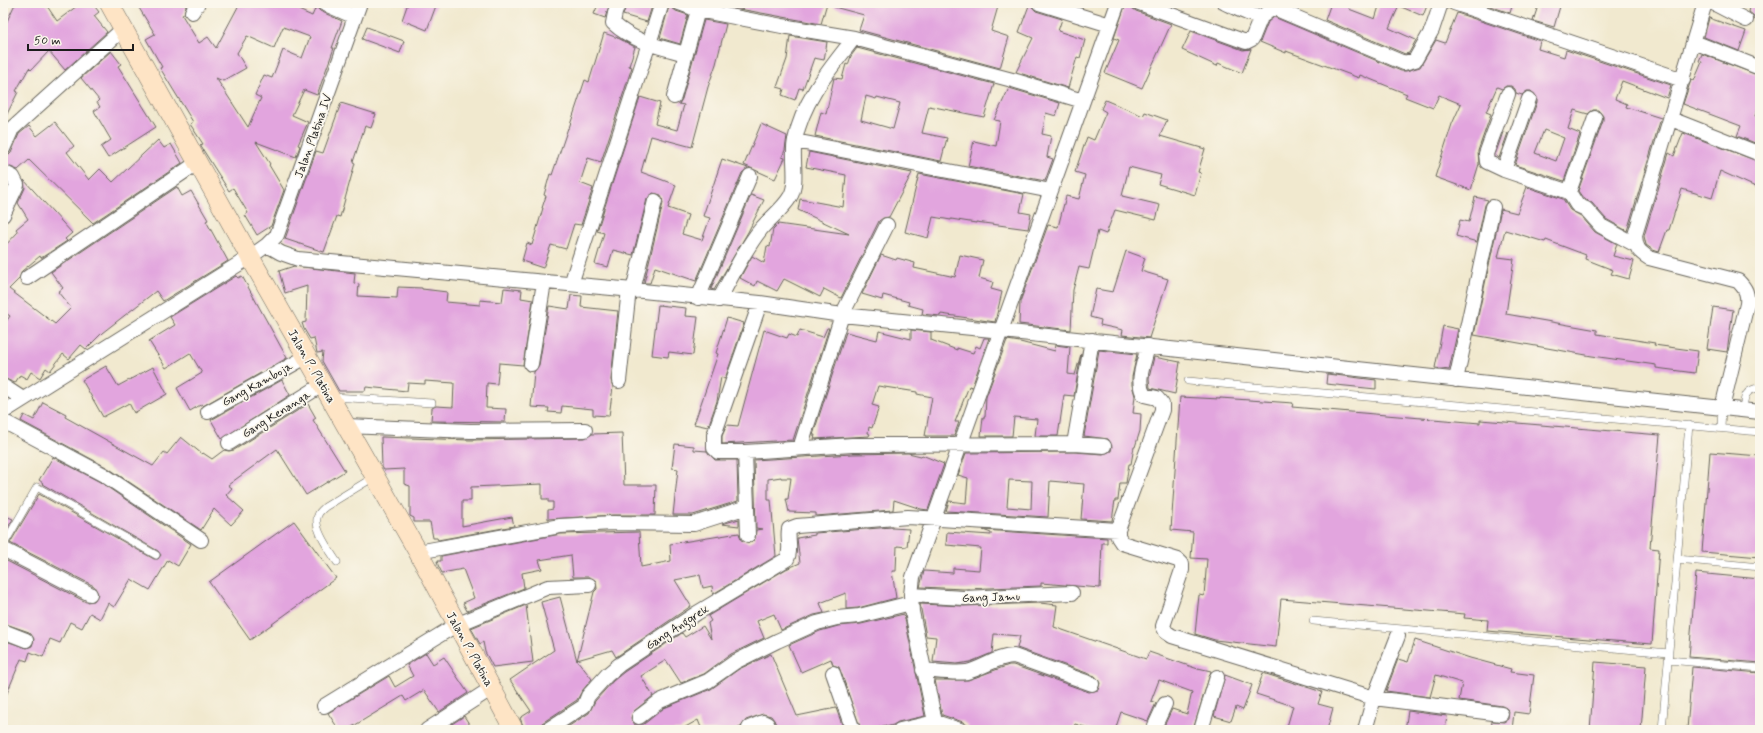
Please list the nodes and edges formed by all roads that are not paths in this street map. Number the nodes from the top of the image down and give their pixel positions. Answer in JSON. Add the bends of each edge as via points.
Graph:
{"nodes":[{"id":1,"x":109,"y":3,"type":"edge"},
{"id":2,"x":323,"y":3,"type":"edge"},
{"id":3,"x":360,"y":3,"type":"edge"},
{"id":4,"x":619,"y":3,"type":"edge"},
{"id":5,"x":662,"y":3,"type":"edge"},
{"id":6,"x":679,"y":3,"type":"edge"},
{"id":7,"x":1039,"y":3,"type":"edge"},
{"id":8,"x":1118,"y":3,"type":"edge"},
{"id":9,"x":1139,"y":3,"type":"edge"},
{"id":10,"x":1225,"y":3,"type":"edge"},
{"id":11,"x":1442,"y":3,"type":"edge"},
{"id":12,"x":1454,"y":3,"type":"edge"},
{"id":13,"x":1705,"y":3,"type":"edge"},
{"id":14,"x":1714,"y":3,"type":"edge"},
{"id":15,"x":698,"y":10,"type":"junction"},
{"id":16,"x":1261,"y":16,"type":"junction"},
{"id":17,"x":355,"y":17,"type":"junction"},
{"id":18,"x":1746,"y":20,"type":"dead end"},
{"id":19,"x":1110,"y":26,"type":"junction"},
{"id":20,"x":123,"y":29,"type":"junction"},
{"id":21,"x":854,"y":38,"type":"junction"},
{"id":22,"x":1694,"y":42,"type":"junction"},
{"id":23,"x":648,"y":43,"type":"junction"},
{"id":24,"x":686,"y":54,"type":"junction"},
{"id":25,"x":1760,"y":68,"type":"edge"},
{"id":26,"x":1682,"y":80,"type":"junction"},
{"id":27,"x":1508,"y":94,"type":"dead end"},
{"id":28,"x":674,"y":97,"type":"dead end"},
{"id":29,"x":1529,"y":99,"type":"dead end"},
{"id":30,"x":1082,"y":101,"type":"junction"},
{"id":31,"x":1595,"y":118,"type":"dead end"},
{"id":32,"x":1671,"y":119,"type":"junction"},
{"id":33,"x":795,"y":141,"type":"junction"},
{"id":34,"x":3,"y":149,"type":"edge"},
{"id":35,"x":1760,"y":154,"type":"edge"},
{"id":36,"x":197,"y":163,"type":"junction"},
{"id":37,"x":1504,"y":170,"type":"junction"},
{"id":38,"x":3,"y":172,"type":"edge"},
{"id":39,"x":750,"y":176,"type":"dead end"},
{"id":40,"x":1051,"y":191,"type":"junction"},
{"id":41,"x":1568,"y":192,"type":"junction"},
{"id":42,"x":655,"y":201,"type":"dead end"},
{"id":43,"x":1493,"y":207,"type":"dead end"},
{"id":44,"x":3,"y":215,"type":"edge"},
{"id":45,"x":887,"y":225,"type":"dead end"},
{"id":46,"x":267,"y":245,"type":"junction"},
{"id":47,"x":1636,"y":245,"type":"junction"},
{"id":48,"x":250,"y":258,"type":"junction"},
{"id":49,"x":27,"y":278,"type":"dead end"},
{"id":50,"x":544,"y":282,"type":"junction"},
{"id":51,"x":571,"y":284,"type":"junction"},
{"id":52,"x":631,"y":289,"type":"junction"},
{"id":53,"x":698,"y":298,"type":"junction"},
{"id":54,"x":719,"y":300,"type":"junction"},
{"id":55,"x":760,"y":303,"type":"junction"},
{"id":56,"x":842,"y":315,"type":"junction"},
{"id":57,"x":1002,"y":331,"type":"junction"},
{"id":58,"x":1092,"y":340,"type":"junction"},
{"id":59,"x":1148,"y":346,"type":"junction"},
{"id":60,"x":306,"y":357,"type":"junction"},
{"id":61,"x":531,"y":364,"type":"dead end"},
{"id":62,"x":1456,"y":380,"type":"junction"},
{"id":63,"x":619,"y":381,"type":"dead end"},
{"id":64,"x":1188,"y":381,"type":"dead end"},
{"id":65,"x":3,"y":386,"type":"edge"},
{"id":66,"x":1760,"y":388,"type":"edge"},
{"id":67,"x":325,"y":391,"type":"junction"},
{"id":68,"x":23,"y":399,"type":"junction"},
{"id":69,"x":432,"y":402,"type":"dead end"},
{"id":70,"x":1722,"y":408,"type":"junction"},
{"id":71,"x":1743,"y":410,"type":"junction"},
{"id":72,"x":3,"y":412,"type":"edge"},
{"id":73,"x":208,"y":412,"type":"dead end"},
{"id":74,"x":1760,"y":412,"type":"edge"},
{"id":75,"x":3,"y":421,"type":"edge"},
{"id":76,"x":1689,"y":425,"type":"junction"},
{"id":77,"x":346,"y":426,"type":"junction"},
{"id":78,"x":1721,"y":428,"type":"junction"},
{"id":79,"x":585,"y":430,"type":"dead end"},
{"id":80,"x":1760,"y":432,"type":"edge"},
{"id":81,"x":229,"y":444,"type":"dead end"},
{"id":82,"x":1074,"y":444,"type":"junction"},
{"id":83,"x":960,"y":445,"type":"junction"},
{"id":84,"x":1104,"y":446,"type":"dead end"},
{"id":85,"x":800,"y":448,"type":"junction"},
{"id":86,"x":745,"y":452,"type":"junction"},
{"id":87,"x":374,"y":476,"type":"junction"},
{"id":88,"x":747,"y":507,"type":"junction"},
{"id":89,"x":934,"y":519,"type":"junction"},
{"id":90,"x":1118,"y":530,"type":"junction"},
{"id":91,"x":748,"y":535,"type":"dead end"},
{"id":92,"x":201,"y":540,"type":"dead end"},
{"id":93,"x":3,"y":546,"type":"edge"},
{"id":94,"x":3,"y":549,"type":"edge"},
{"id":95,"x":418,"y":552,"type":"junction"},
{"id":96,"x":156,"y":555,"type":"dead end"},
{"id":97,"x":1677,"y":559,"type":"junction"},
{"id":98,"x":337,"y":562,"type":"dead end"},
{"id":99,"x":1760,"y":567,"type":"edge"},
{"id":100,"x":589,"y":584,"type":"dead end"},
{"id":101,"x":90,"y":594,"type":"dead end"},
{"id":102,"x":1072,"y":594,"type":"dead end"},
{"id":103,"x":911,"y":599,"type":"junction"},
{"id":104,"x":1313,"y":621,"type":"dead end"},
{"id":105,"x":456,"y":625,"type":"junction"},
{"id":106,"x":3,"y":631,"type":"edge"},
{"id":107,"x":1398,"y":636,"type":"dead end"},
{"id":108,"x":26,"y":640,"type":"dead end"},
{"id":109,"x":1669,"y":656,"type":"junction"},
{"id":110,"x":1760,"y":668,"type":"edge"},
{"id":111,"x":923,"y":670,"type":"junction"},
{"id":112,"x":833,"y":673,"type":"dead end"},
{"id":113,"x":1217,"y":677,"type":"dead end"},
{"id":114,"x":1092,"y":684,"type":"dead end"},
{"id":115,"x":492,"y":688,"type":"junction"},
{"id":116,"x":1374,"y":698,"type":"junction"},
{"id":117,"x":1165,"y":704,"type":"dead end"},
{"id":118,"x":324,"y":706,"type":"dead end"},
{"id":119,"x":1501,"y":714,"type":"dead end"},
{"id":120,"x":639,"y":717,"type":"dead end"},
{"id":121,"x":935,"y":722,"type":"junction"},
{"id":122,"x":749,"y":728,"type":"dead end"},
{"id":123,"x":427,"y":730,"type":"edge"},
{"id":124,"x":514,"y":730,"type":"edge"},
{"id":125,"x":547,"y":730,"type":"edge"},
{"id":126,"x":770,"y":730,"type":"edge"},
{"id":127,"x":853,"y":730,"type":"edge"},
{"id":128,"x":900,"y":730,"type":"edge"},
{"id":129,"x":960,"y":730,"type":"edge"},
{"id":130,"x":1153,"y":730,"type":"edge"},
{"id":131,"x":1201,"y":730,"type":"edge"},
{"id":132,"x":1365,"y":730,"type":"edge"},
{"id":133,"x":1662,"y":730,"type":"edge"}],
"edges":[{"from":1,"to":20,"type":"street","name":"Jalan P. Platina"},
{"from":2,"to":17,"type":"street"},
{"from":3,"to":17,"type":"street","name":"Jalan Platina IV"},
{"from":4,"to":23,"type":"street","via":[[613,23],[621,31]]},
{"from":5,"to":23,"type":"street"},
{"from":6,"to":15,"type":"street"},
{"from":7,"to":19,"type":"street"},
{"from":8,"to":19,"type":"street"},
{"from":9,"to":16,"type":"street","via":[[1246,42],[1252,39]]},
{"from":10,"to":16,"type":"street"},
{"from":11,"to":16,"type":"street","via":[[1432,30],[1415,60],[1404,63],[1274,8]]},
{"from":12,"to":26,"type":"street"},
{"from":13,"to":22,"type":"street"},
{"from":14,"to":18,"type":"street"},
{"from":15,"to":21,"type":"street"},
{"from":15,"to":24,"type":"street"},
{"from":17,"to":46,"type":"street","name":"Jalan Platina IV","via":[[277,235]]},
{"from":19,"to":30,"type":"street"},
{"from":20,"to":34,"type":"street","via":[[12,129]]},
{"from":20,"to":36,"type":"street","name":"Jalan P. Platina"},
{"from":21,"to":30,"type":"street"},
{"from":21,"to":33,"type":"street","via":[[816,88],[803,114]]},
{"from":22,"to":25,"type":"street"},
{"from":22,"to":26,"type":"street"},
{"from":23,"to":24,"type":"street"},
{"from":23,"to":51,"type":"street"},
{"from":24,"to":28,"type":"street"},
{"from":26,"to":32,"type":"street"},
{"from":27,"to":37,"type":"street","via":[[1486,159],[1490,164]]},
{"from":29,"to":37,"type":"street"},
{"from":30,"to":40,"type":"street"},
{"from":31,"to":41,"type":"street"},
{"from":32,"to":35,"type":"street"},
{"from":32,"to":47,"type":"street","via":[[1635,236]]},
{"from":33,"to":40,"type":"street"},
{"from":33,"to":54,"type":"street","via":[[794,189],[745,252]]},
{"from":36,"to":48,"type":"street","name":"Jalan P. Platina"},
{"from":36,"to":49,"type":"street"},
{"from":37,"to":41,"type":"street"},
{"from":38,"to":44,"type":"street","via":[[13,177],[17,185]]},
{"from":39,"to":53,"type":"street"},
{"from":40,"to":57,"type":"street"},
{"from":41,"to":47,"type":"street","via":[[1601,226]]},
{"from":42,"to":52,"type":"street"},
{"from":43,"to":62,"type":"street"},
{"from":45,"to":56,"type":"street"},
{"from":46,"to":48,"type":"street","name":"Jalan Platina IV"},
{"from":46,"to":50,"type":"street","via":[[298,260]]},
{"from":47,"to":70,"type":"street","via":[[1638,251],[1649,258],[1738,281],[1744,287],[1748,296],[1747,304]]},
{"from":48,"to":60,"type":"street","name":"Jalan P. Platina"},
{"from":48,"to":68,"type":"street","name":"Jalan Platina IV"},
{"from":50,"to":51,"type":"street"},
{"from":50,"to":61,"type":"street"},
{"from":51,"to":52,"type":"street"},
{"from":52,"to":53,"type":"street"},
{"from":52,"to":63,"type":"street"},
{"from":53,"to":54,"type":"street"},
{"from":54,"to":55,"type":"street"},
{"from":55,"to":56,"type":"street"},
{"from":55,"to":86,"type":"street","via":[[712,442],[718,452]]},
{"from":56,"to":57,"type":"street"},
{"from":56,"to":85,"type":"street"},
{"from":57,"to":58,"type":"street"},
{"from":57,"to":83,"type":"street"},
{"from":58,"to":59,"type":"street"},
{"from":58,"to":82,"type":"street"},
{"from":59,"to":62,"type":"street"},
{"from":59,"to":90,"type":"street","via":[[1140,382],[1141,389],[1144,395],[1157,398],[1162,404],[1162,410]]},
{"from":60,"to":67,"type":"street","name":"Jalan P. Platina"},
{"from":60,"to":73,"type":"street","name":"Gang Kamboja"},
{"from":62,"to":70,"type":"street"},
{"from":64,"to":76,"type":"lane"},
{"from":65,"to":68,"type":"street"},
{"from":66,"to":71,"type":"lane","via":[[1749,390],[1744,396]]},
{"from":67,"to":69,"type":"lane"},
{"from":67,"to":77,"type":"street","name":"Jalan P. Platina"},
{"from":67,"to":81,"type":"street","name":"Gang Kenanga"},
{"from":68,"to":72,"type":"street","name":"Jalan Platina IV"},
{"from":70,"to":71,"type":"street"},
{"from":70,"to":78,"type":"lane"},
{"from":71,"to":74,"type":"street"},
{"from":75,"to":92,"type":"street","via":[[104,476]]},
{"from":76,"to":78,"type":"lane"},
{"from":76,"to":97,"type":"lane"},
{"from":77,"to":79,"type":"street","via":[[470,431]]},
{"from":77,"to":87,"type":"street","name":"Jalan P. Platina"},
{"from":78,"to":80,"type":"lane"},
{"from":82,"to":83,"type":"street"},
{"from":82,"to":84,"type":"street"},
{"from":83,"to":85,"type":"street","via":[[852,445]]},
{"from":83,"to":89,"type":"street"},
{"from":85,"to":86,"type":"street"},
{"from":86,"to":88,"type":"street"},
{"from":87,"to":95,"type":"street","name":"Jalan P. Platina"},
{"from":87,"to":98,"type":"lane","via":[[318,514],[319,531]]},
{"from":88,"to":91,"type":"street"},
{"from":88,"to":95,"type":"street","via":[[694,524],[613,523],[560,526]]},
{"from":89,"to":90,"type":"street"},
{"from":89,"to":103,"type":"street","via":[[913,577]]},
{"from":89,"to":125,"type":"street","name":"Gang Anggrek","via":[[908,517],[796,526],[789,530],[790,549],[787,559],[697,613],[619,665],[588,696],[584,706]]},
{"from":90,"to":116,"type":"street","via":[[1118,537],[1122,543],[1178,560],[1182,564],[1163,626],[1172,636]]},
{"from":93,"to":96,"type":"lane","via":[[37,487]]},
{"from":94,"to":101,"type":"street"},
{"from":95,"to":105,"type":"street","name":"Jalan P. Platina"},
{"from":97,"to":99,"type":"lane"},
{"from":97,"to":109,"type":"lane"},
{"from":100,"to":105,"type":"street","via":[[548,587]]},
{"from":102,"to":103,"type":"street","name":"Gang Jamu"},
{"from":103,"to":111,"type":"street"},
{"from":103,"to":120,"type":"street","name":"Gang Jamu","via":[[859,616],[817,623],[735,662],[708,681],[660,701]]},
{"from":104,"to":109,"type":"lane"},
{"from":105,"to":115,"type":"street","name":"Jalan P. Platina"},
{"from":105,"to":118,"type":"street"},
{"from":106,"to":108,"type":"street"},
{"from":107,"to":116,"type":"street"},
{"from":109,"to":110,"type":"lane"},
{"from":109,"to":133,"type":"lane"},
{"from":111,"to":114,"type":"street","via":[[966,672],[982,668],[1004,656],[1014,656]]},
{"from":111,"to":121,"type":"street"},
{"from":112,"to":127,"type":"street"},
{"from":113,"to":131,"type":"street"},
{"from":115,"to":123,"type":"street"},
{"from":115,"to":124,"type":"street","name":"Jalan P. Platina"},
{"from":116,"to":119,"type":"street"},
{"from":116,"to":132,"type":"street"},
{"from":117,"to":130,"type":"street"},
{"from":121,"to":128,"type":"street"},
{"from":121,"to":129,"type":"street"},
{"from":122,"to":126,"type":"street","via":[[763,722]]}]}
